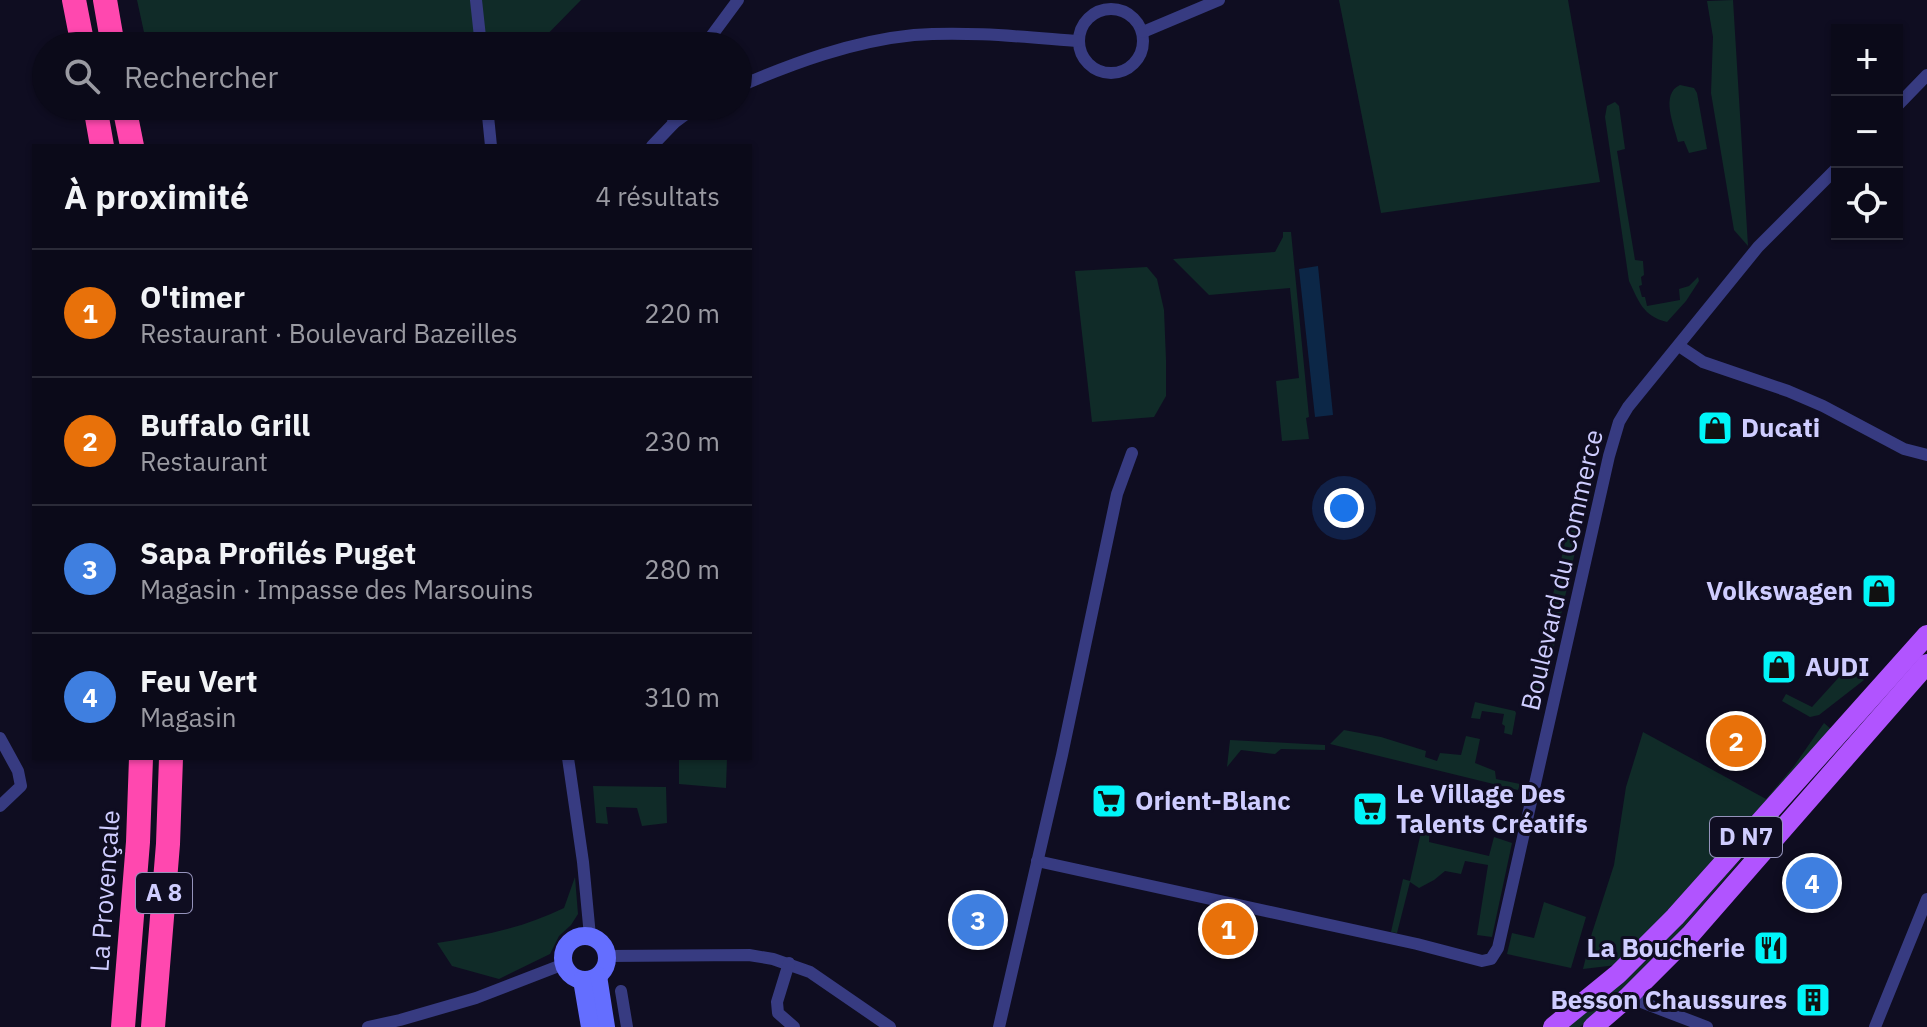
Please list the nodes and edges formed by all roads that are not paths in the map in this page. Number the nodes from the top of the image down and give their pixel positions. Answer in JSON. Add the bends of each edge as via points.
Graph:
{"nodes":[{"id":1,"x":74,"y":0,"type":"edge"},
{"id":2,"x":105,"y":0,"type":"edge"},
{"id":3,"x":476,"y":0,"type":"edge"},
{"id":4,"x":738,"y":0,"type":"edge"},
{"id":5,"x":1219,"y":0,"type":"edge"},
{"id":6,"x":1106,"y":4,"type":"edge"},
{"id":7,"x":80,"y":32,"type":"edge"},
{"id":8,"x":111,"y":32,"type":"edge"},
{"id":9,"x":479,"y":32,"type":"edge"},
{"id":10,"x":714,"y":32,"type":"edge"},
{"id":11,"x":1143,"y":32,"type":"junction"},
{"id":12,"x":1079,"y":41,"type":"junction"},
{"id":13,"x":1927,"y":75,"type":"edge"},
{"id":14,"x":752,"y":81,"type":"edge"},
{"id":15,"x":1903,"y":100,"type":"edge"},
{"id":16,"x":97,"y":120,"type":"edge"},
{"id":17,"x":127,"y":120,"type":"edge"},
{"id":18,"x":488,"y":120,"type":"edge"},
{"id":19,"x":673,"y":120,"type":"edge"},
{"id":20,"x":678,"y":120,"type":"edge"},
{"id":21,"x":674,"y":123,"type":"junction"},
{"id":22,"x":102,"y":144,"type":"edge"},
{"id":23,"x":132,"y":144,"type":"edge"},
{"id":24,"x":491,"y":144,"type":"edge"},
{"id":25,"x":654,"y":144,"type":"edge"},
{"id":26,"x":1831,"y":174,"type":"edge"},
{"id":27,"x":1679,"y":346,"type":"junction"},
{"id":28,"x":1132,"y":453,"type":"dead end"},
{"id":29,"x":1927,"y":455,"type":"edge"},
{"id":30,"x":1927,"y":635,"type":"edge"},
{"id":31,"x":1927,"y":664,"type":"edge"},
{"id":32,"x":0,"y":738,"type":"edge"},
{"id":33,"x":141,"y":760,"type":"edge"},
{"id":34,"x":171,"y":760,"type":"edge"},
{"id":35,"x":568,"y":760,"type":"edge"},
{"id":36,"x":0,"y":806,"type":"edge"},
{"id":37,"x":1037,"y":861,"type":"junction"},
{"id":38,"x":1927,"y":899,"type":"edge"},
{"id":39,"x":590,"y":936,"type":"junction"},
{"id":40,"x":607,"y":956,"type":"junction"},
{"id":41,"x":789,"y":963,"type":"junction"},
{"id":42,"x":564,"y":964,"type":"junction"},
{"id":43,"x":590,"y":978,"type":"junction"},
{"id":44,"x":621,"y":991,"type":"dead end"},
{"id":45,"x":1628,"y":997,"type":"junction"},
{"id":46,"x":123,"y":1027,"type":"edge"},
{"id":47,"x":153,"y":1027,"type":"edge"},
{"id":48,"x":368,"y":1027,"type":"edge"},
{"id":49,"x":590,"y":1027,"type":"edge"},
{"id":50,"x":606,"y":1027,"type":"edge"},
{"id":51,"x":627,"y":1027,"type":"edge"},
{"id":52,"x":794,"y":1027,"type":"edge"},
{"id":53,"x":890,"y":1027,"type":"edge"},
{"id":54,"x":999,"y":1027,"type":"edge"},
{"id":55,"x":1553,"y":1027,"type":"edge"},
{"id":56,"x":1593,"y":1027,"type":"edge"},
{"id":57,"x":1707,"y":1027,"type":"edge"},
{"id":58,"x":1875,"y":1027,"type":"edge"}],
"edges":[{"from":1,"to":7,"type":"highway"},
{"from":2,"to":8,"type":"highway"},
{"from":3,"to":9,"type":"street"},
{"from":4,"to":10,"type":"street"},
{"from":5,"to":11,"type":"street"},
{"from":6,"to":11,"type":"street","via":[[1131,15]]},
{"from":6,"to":12,"type":"street","via":[[1085,21]]},
{"from":11,"to":12,"type":"street","via":[[1136,63],[1116,73],[1094,69]]},
{"from":12,"to":14,"type":"street","via":[[913,35],[831,53]]},
{"from":13,"to":15,"type":"street"},
{"from":16,"to":22,"type":"highway"},
{"from":17,"to":23,"type":"highway"},
{"from":18,"to":24,"type":"street"},
{"from":19,"to":21,"type":"street"},
{"from":20,"to":21,"type":"street"},
{"from":21,"to":25,"type":"street"},
{"from":26,"to":27,"type":"street","name":"Boulevard du Commerce","via":[[1758,247]]},
{"from":27,"to":29,"type":"street","via":[[1703,362],[1788,391],[1904,449]]},
{"from":27,"to":37,"type":"street","name":"Boulevard du Commerce","via":[[1619,422],[1498,948],[1491,959]]},
{"from":28,"to":37,"type":"street","via":[[1117,494]]},
{"from":30,"to":55,"type":"main road","number":"D N7","via":[[1675,917],[1618,974]]},
{"from":31,"to":45,"type":"main road","number":"D N7","via":[[1691,934]]},
{"from":32,"to":36,"type":"street","via":[[21,786]]},
{"from":33,"to":46,"type":"highway","name":"La Provençale","number":"A 8"},
{"from":34,"to":47,"type":"highway","number":"A 8"},
{"from":35,"to":39,"type":"street"},
{"from":37,"to":54,"type":"street"},
{"from":38,"to":58,"type":"street"},
{"from":39,"to":40,"type":"street"},
{"from":39,"to":42,"type":"street","via":[[569,943]]},
{"from":40,"to":41,"type":"street","via":[[749,955]]},
{"from":40,"to":43,"type":"street","via":[[604,970]]},
{"from":41,"to":52,"type":"street","via":[[777,1002],[778,1013]]},
{"from":41,"to":53,"type":"street"},
{"from":42,"to":43,"type":"street","via":[[571,975]]},
{"from":42,"to":48,"type":"street","via":[[476,998]]},
{"from":43,"to":49,"type":"street"},
{"from":43,"to":50,"type":"street"},
{"from":44,"to":51,"type":"street"},
{"from":45,"to":56,"type":"main road","number":"D N7"},
{"from":45,"to":57,"type":"street"}]}
